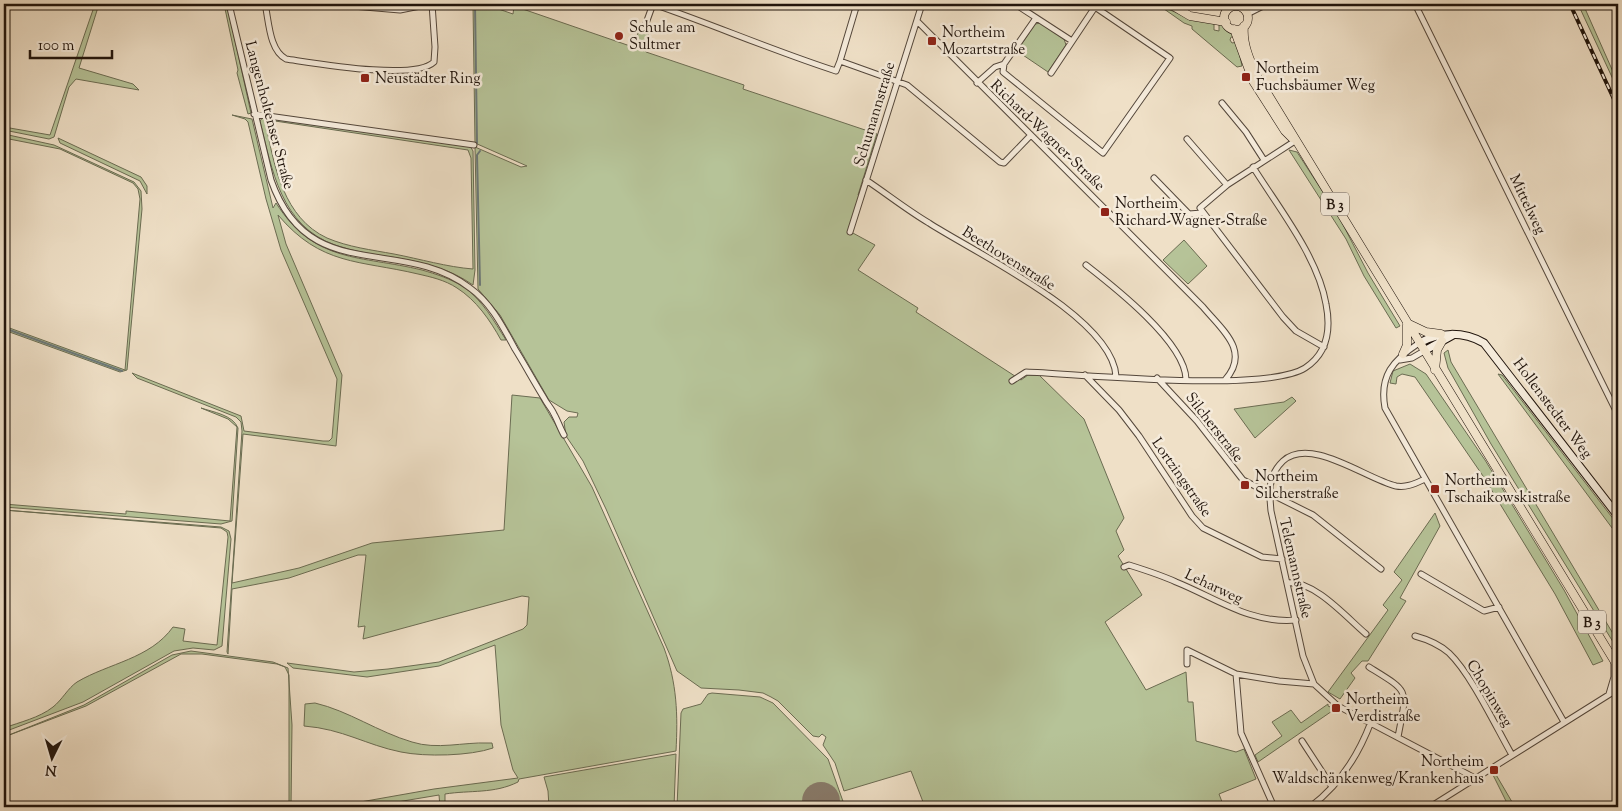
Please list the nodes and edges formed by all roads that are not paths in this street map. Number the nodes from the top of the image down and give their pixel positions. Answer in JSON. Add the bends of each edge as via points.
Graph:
{"nodes":[{"id":1,"x":229,"y":4,"type":"edge"},
{"id":2,"x":265,"y":4,"type":"edge"},
{"id":3,"x":329,"y":4,"type":"edge"},
{"id":4,"x":431,"y":4,"type":"edge"},
{"id":5,"x":653,"y":4,"type":"edge"},
{"id":6,"x":857,"y":4,"type":"edge"},
{"id":7,"x":922,"y":4,"type":"edge"},
{"id":8,"x":1015,"y":4,"type":"edge"},
{"id":9,"x":1171,"y":4,"type":"edge"},
{"id":10,"x":1267,"y":4,"type":"edge"},
{"id":11,"x":1415,"y":4,"type":"edge"},
{"id":12,"x":1096,"y":5,"type":"edge"},
{"id":13,"x":1240,"y":5,"type":"edge"},
{"id":14,"x":1226,"y":12,"type":"junction"},
{"id":15,"x":1248,"y":14,"type":"junction"},
{"id":16,"x":1036,"y":18,"type":"junction"},
{"id":17,"x":916,"y":21,"type":"junction"},
{"id":18,"x":1226,"y":22,"type":"junction"},
{"id":19,"x":646,"y":26,"type":"dead end"},
{"id":20,"x":1244,"y":26,"type":"junction"},
{"id":21,"x":1234,"y":29,"type":"junction"},
{"id":22,"x":1072,"y":41,"type":"junction"},
{"id":23,"x":840,"y":61,"type":"junction"},
{"id":24,"x":1004,"y":64,"type":"junction"},
{"id":25,"x":1051,"y":73,"type":"dead end"},
{"id":26,"x":896,"y":80,"type":"junction"},
{"id":27,"x":977,"y":83,"type":"junction"},
{"id":28,"x":1222,"y":103,"type":"dead end"},
{"id":29,"x":254,"y":114,"type":"junction"},
{"id":30,"x":1030,"y":136,"type":"junction"},
{"id":31,"x":1187,"y":140,"type":"dead end"},
{"id":32,"x":1295,"y":141,"type":"junction"},
{"id":33,"x":474,"y":145,"type":"dead end"},
{"id":34,"x":1264,"y":160,"type":"junction"},
{"id":35,"x":1253,"y":167,"type":"junction"},
{"id":36,"x":1154,"y":178,"type":"dead end"},
{"id":37,"x":866,"y":180,"type":"junction"},
{"id":38,"x":1226,"y":185,"type":"junction"},
{"id":39,"x":1202,"y":213,"type":"junction"},
{"id":40,"x":850,"y":232,"type":"dead end"},
{"id":41,"x":1086,"y":265,"type":"dead end"},
{"id":42,"x":1406,"y":323,"type":"junction"},
{"id":43,"x":1441,"y":338,"type":"junction"},
{"id":44,"x":1419,"y":343,"type":"junction"},
{"id":45,"x":1324,"y":347,"type":"junction"},
{"id":46,"x":1424,"y":351,"type":"junction"},
{"id":47,"x":1401,"y":357,"type":"junction"},
{"id":48,"x":1435,"y":370,"type":"junction"},
{"id":49,"x":1085,"y":375,"type":"junction"},
{"id":50,"x":1116,"y":376,"type":"junction"},
{"id":51,"x":1157,"y":378,"type":"junction"},
{"id":52,"x":1186,"y":379,"type":"junction"},
{"id":53,"x":1225,"y":380,"type":"junction"},
{"id":54,"x":1012,"y":381,"type":"dead end"},
{"id":55,"x":1618,"y":415,"type":"edge"},
{"id":56,"x":564,"y":435,"type":"dead end"},
{"id":57,"x":1426,"y":479,"type":"junction"},
{"id":58,"x":1269,"y":493,"type":"junction"},
{"id":59,"x":1618,"y":516,"type":"edge"},
{"id":60,"x":1282,"y":559,"type":"junction"},
{"id":61,"x":1124,"y":567,"type":"dead end"},
{"id":62,"x":1381,"y":569,"type":"dead end"},
{"id":63,"x":1421,"y":574,"type":"dead end"},
{"id":64,"x":1288,"y":583,"type":"junction"},
{"id":65,"x":1499,"y":607,"type":"junction"},
{"id":66,"x":1296,"y":620,"type":"junction"},
{"id":67,"x":1366,"y":634,"type":"dead end"},
{"id":68,"x":1415,"y":636,"type":"dead end"},
{"id":69,"x":1187,"y":664,"type":"dead end"},
{"id":70,"x":1616,"y":664,"type":"edge"},
{"id":71,"x":1369,"y":667,"type":"dead end"},
{"id":72,"x":1236,"y":674,"type":"junction"},
{"id":73,"x":1314,"y":684,"type":"junction"},
{"id":74,"x":1618,"y":689,"type":"edge"},
{"id":75,"x":1608,"y":695,"type":"junction"},
{"id":76,"x":1371,"y":722,"type":"junction"},
{"id":77,"x":1564,"y":722,"type":"junction"},
{"id":78,"x":1398,"y":737,"type":"junction"},
{"id":79,"x":1302,"y":741,"type":"dead end"},
{"id":80,"x":1512,"y":755,"type":"junction"},
{"id":81,"x":1475,"y":778,"type":"junction"},
{"id":82,"x":1332,"y":787,"type":"junction"},
{"id":83,"x":1274,"y":807,"type":"edge"},
{"id":84,"x":1310,"y":807,"type":"edge"},
{"id":85,"x":1430,"y":807,"type":"edge"}],
"edges":[{"from":1,"to":29,"type":"street","name":"Langenholtenser Straße"},
{"from":2,"to":4,"type":"street","via":[[275,47],[286,59],[347,68],[390,70],[429,67],[434,62]]},
{"from":3,"to":4,"type":"street","via":[[400,10]]},
{"from":5,"to":19,"type":"street"},
{"from":5,"to":23,"type":"street","via":[[836,71]]},
{"from":6,"to":23,"type":"street"},
{"from":7,"to":17,"type":"street","name":"Schumannstraße"},
{"from":8,"to":16,"type":"street"},
{"from":9,"to":14,"type":"main road","via":[[1203,15]]},
{"from":9,"to":18,"type":"main road","via":[[1190,16]]},
{"from":10,"to":15,"type":"street"},
{"from":11,"to":55,"type":"street","name":"Mittelweg"},
{"from":12,"to":22,"type":"street"},
{"from":12,"to":24,"type":"street","via":[[1170,58],[1103,153],[1002,72]]},
{"from":13,"to":14,"type":"main road"},
{"from":13,"to":15,"type":"main road"},
{"from":14,"to":18,"type":"main road"},
{"from":15,"to":20,"type":"main road"},
{"from":16,"to":22,"type":"street"},
{"from":16,"to":24,"type":"street"},
{"from":17,"to":26,"type":"street","name":"Schumannstraße"},
{"from":17,"to":27,"type":"street","name":"Richard-Wagner-Straße"},
{"from":18,"to":21,"type":"main road"},
{"from":20,"to":21,"type":"main road"},
{"from":20,"to":32,"type":"main road","number":"B 3","via":[[1243,34],[1253,68]]},
{"from":21,"to":32,"type":"main road","number":"B 3","via":[[1253,81],[1284,131]]},
{"from":22,"to":25,"type":"street"},
{"from":23,"to":26,"type":"street"},
{"from":24,"to":27,"type":"street","via":[[995,67]]},
{"from":26,"to":30,"type":"street","via":[[907,85],[1000,162],[1004,163]]},
{"from":26,"to":37,"type":"street","name":"Schumannstraße"},
{"from":27,"to":30,"type":"street","name":"Richard-Wagner-Straße"},
{"from":28,"to":34,"type":"street"},
{"from":29,"to":33,"type":"street"},
{"from":29,"to":56,"type":"street","name":"Langenholtenser Straße","via":[[274,189],[288,214],[303,231],[340,251],[428,268],[468,286],[497,318],[555,414]]},
{"from":30,"to":53,"type":"street","name":"Richard-Wagner-Straße","via":[[1196,300],[1232,343],[1235,366]]},
{"from":31,"to":38,"type":"street"},
{"from":32,"to":34,"type":"street"},
{"from":32,"to":42,"type":"main road","number":"B 3"},
{"from":34,"to":35,"type":"street"},
{"from":35,"to":38,"type":"street"},
{"from":35,"to":45,"type":"street","via":[[1309,259],[1320,285],[1329,321]]},
{"from":36,"to":39,"type":"street","via":[[1189,214]]},
{"from":37,"to":40,"type":"street","name":"Schumannstraße"},
{"from":37,"to":50,"type":"street","name":"Beethovenstraße","via":[[929,224],[1046,295],[1096,334],[1105,345]]},
{"from":38,"to":39,"type":"street","via":[[1200,208]]},
{"from":39,"to":45,"type":"street","via":[[1283,317],[1296,331]]},
{"from":41,"to":52,"type":"street","via":[[1150,320],[1178,357]]},
{"from":42,"to":43,"type":"main road"},
{"from":42,"to":44,"type":"main road","number":"B 3"},
{"from":42,"to":47,"type":"main road","via":[[1407,345]]},
{"from":43,"to":44,"type":"main road"},
{"from":43,"to":46,"type":"main road"},
{"from":43,"to":48,"type":"main road"},
{"from":43,"to":59,"type":"main road","name":"Hollenstedter Weg","via":[[1453,335],[1475,338],[1491,350]]},
{"from":44,"to":46,"type":"main road","number":"B 3"},
{"from":44,"to":47,"type":"street"},
{"from":45,"to":53,"type":"street","via":[[1315,361],[1293,373],[1260,379]]},
{"from":46,"to":47,"type":"street","via":[[1412,358]]},
{"from":46,"to":48,"type":"main road","number":"B 3"},
{"from":47,"to":57,"type":"street","via":[[1386,375],[1382,396],[1385,408]]},
{"from":48,"to":70,"type":"main road","number":"B 3"},
{"from":49,"to":50,"type":"street"},
{"from":49,"to":54,"type":"street","via":[[1026,372]]},
{"from":49,"to":60,"type":"street","name":"Lortzingstraße","via":[[1119,410],[1203,528],[1262,557]]},
{"from":50,"to":51,"type":"street"},
{"from":51,"to":52,"type":"street"},
{"from":51,"to":58,"type":"street","name":"Silcherstraße","via":[[1197,421],[1236,473],[1247,483]]},
{"from":52,"to":53,"type":"street"},
{"from":57,"to":58,"type":"street","name":"Telemannstraße","via":[[1407,486],[1395,486],[1326,456],[1296,454],[1277,466]]},
{"from":57,"to":65,"type":"street"},
{"from":58,"to":60,"type":"street","name":"Telemannstraße"},
{"from":58,"to":62,"type":"street","name":"Silcherstraße","via":[[1313,515]]},
{"from":60,"to":64,"type":"street","name":"Telemannstraße"},
{"from":61,"to":66,"type":"street","name":"Leharweg","via":[[1129,565],[1177,582],[1244,614]]},
{"from":63,"to":65,"type":"street","via":[[1484,611]]},
{"from":64,"to":66,"type":"street","name":"Telemannstraße"},
{"from":64,"to":67,"type":"street","via":[[1296,582],[1314,590]]},
{"from":65,"to":77,"type":"street"},
{"from":66,"to":73,"type":"street","name":"Telemannstraße","via":[[1303,656]]},
{"from":68,"to":80,"type":"street","name":"Chopinweg","via":[[1448,652],[1461,668]]},
{"from":69,"to":72,"type":"street","via":[[1187,650]]},
{"from":70,"to":75,"type":"street"},
{"from":71,"to":78,"type":"street","via":[[1403,692],[1405,701]]},
{"from":72,"to":73,"type":"street"},
{"from":72,"to":83,"type":"street","via":[[1241,733]]},
{"from":73,"to":76,"type":"street","via":[[1331,702]]},
{"from":74,"to":75,"type":"street"},
{"from":75,"to":77,"type":"street"},
{"from":76,"to":78,"type":"street"},
{"from":76,"to":82,"type":"street","via":[[1353,762]]},
{"from":77,"to":80,"type":"street"},
{"from":78,"to":81,"type":"street"},
{"from":79,"to":82,"type":"street"},
{"from":80,"to":81,"type":"street"},
{"from":81,"to":85,"type":"street"},
{"from":82,"to":84,"type":"street"}]}
